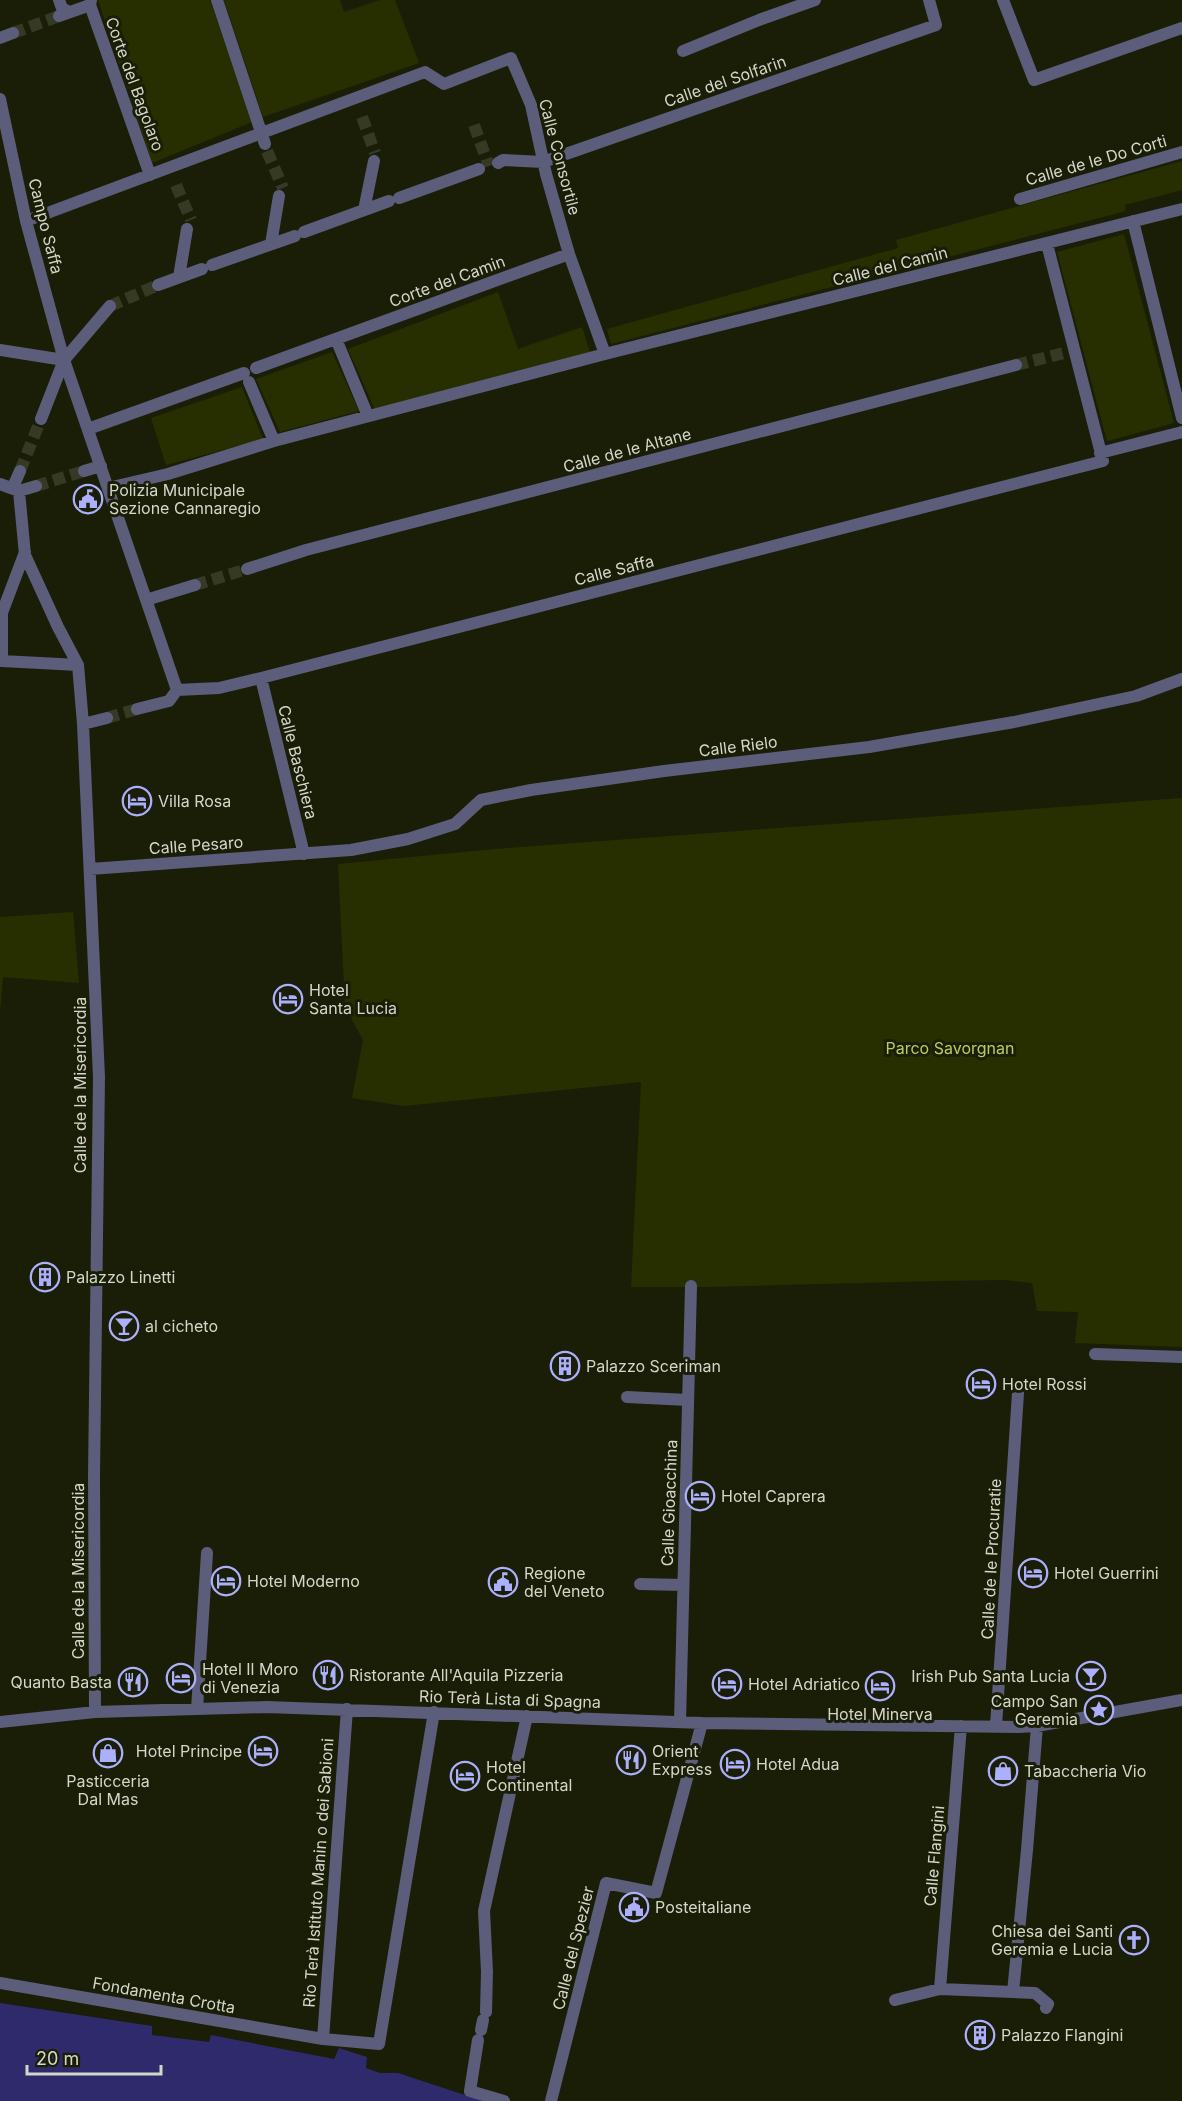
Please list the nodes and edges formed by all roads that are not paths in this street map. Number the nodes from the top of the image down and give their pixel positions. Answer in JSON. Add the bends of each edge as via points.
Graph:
{"nodes":[{"id":1,"x":217,"y":0,"type":"edge"},
{"id":2,"x":815,"y":0,"type":"edge"},
{"id":3,"x":929,"y":0,"type":"edge"},
{"id":4,"x":1003,"y":0,"type":"edge"},
{"id":5,"x":90,"y":2,"type":"edge"},
{"id":6,"x":64,"y":8,"type":"tunnel mouth"},
{"id":7,"x":1182,"y":28,"type":"edge"},
{"id":8,"x":13,"y":33,"type":"tunnel mouth"},
{"id":9,"x":0,"y":38,"type":"edge"},
{"id":10,"x":683,"y":51,"type":"dead end"},
{"id":11,"x":425,"y":72,"type":"joint"},
{"id":12,"x":0,"y":99,"type":"edge"},
{"id":13,"x":1,"y":119,"type":"edge"},
{"id":14,"x":263,"y":138,"type":"junction"},
{"id":15,"x":1182,"y":152,"type":"edge"},
{"id":16,"x":374,"y":161,"type":"tunnel mouth"},
{"id":17,"x":543,"y":162,"type":"junction"},
{"id":18,"x":498,"y":163,"type":"dead end"},
{"id":19,"x":479,"y":169,"type":"dead end"},
{"id":20,"x":150,"y":175,"type":"junction"},
{"id":21,"x":279,"y":196,"type":"tunnel mouth"},
{"id":22,"x":1020,"y":199,"type":"dead end"},
{"id":23,"x":1182,"y":209,"type":"edge"},
{"id":24,"x":364,"y":210,"type":"junction"},
{"id":25,"x":26,"y":221,"type":"junction"},
{"id":26,"x":1133,"y":221,"type":"junction"},
{"id":27,"x":187,"y":229,"type":"tunnel mouth"},
{"id":28,"x":271,"y":244,"type":"junction"},
{"id":29,"x":1047,"y":244,"type":"junction"},
{"id":30,"x":569,"y":254,"type":"junction"},
{"id":31,"x":179,"y":277,"type":"junction"},
{"id":32,"x":158,"y":285,"type":"tunnel mouth"},
{"id":33,"x":110,"y":306,"type":"tunnel mouth"},
{"id":34,"x":336,"y":339,"type":"junction"},
{"id":35,"x":0,"y":350,"type":"edge"},
{"id":36,"x":605,"y":354,"type":"junction"},
{"id":37,"x":64,"y":360,"type":"junction"},
{"id":38,"x":1016,"y":365,"type":"tunnel mouth"},
{"id":39,"x":250,"y":374,"type":"junction"},
{"id":40,"x":368,"y":416,"type":"junction"},
{"id":41,"x":1182,"y":418,"type":"edge"},
{"id":42,"x":41,"y":419,"type":"tunnel mouth"},
{"id":43,"x":88,"y":429,"type":"junction"},
{"id":44,"x":1182,"y":432,"type":"edge"},
{"id":45,"x":274,"y":441,"type":"junction"},
{"id":46,"x":1101,"y":457,"type":"junction"},
{"id":47,"x":100,"y":466,"type":"junction"},
{"id":48,"x":20,"y":471,"type":"tunnel mouth"},
{"id":49,"x":84,"y":471,"type":"tunnel mouth"},
{"id":50,"x":0,"y":484,"type":"edge"},
{"id":51,"x":36,"y":486,"type":"tunnel mouth"},
{"id":52,"x":108,"y":488,"type":"junction"},
{"id":53,"x":16,"y":489,"type":"junction"},
{"id":54,"x":25,"y":552,"type":"junction"},
{"id":55,"x":247,"y":568,"type":"tunnel mouth"},
{"id":56,"x":195,"y":585,"type":"tunnel mouth"},
{"id":57,"x":146,"y":600,"type":"junction"},
{"id":58,"x":78,"y":665,"type":"junction"},
{"id":59,"x":261,"y":678,"type":"junction"},
{"id":60,"x":1182,"y":679,"type":"edge"},
{"id":61,"x":177,"y":690,"type":"junction"},
{"id":62,"x":137,"y":710,"type":"tunnel mouth"},
{"id":63,"x":107,"y":718,"type":"tunnel mouth"},
{"id":64,"x":84,"y":724,"type":"junction"},
{"id":65,"x":304,"y":854,"type":"junction"},
{"id":66,"x":90,"y":868,"type":"junction"},
{"id":67,"x":691,"y":1286,"type":"dead end"},
{"id":68,"x":1095,"y":1354,"type":"dead end"},
{"id":69,"x":1182,"y":1357,"type":"edge"},
{"id":70,"x":1018,"y":1393,"type":"dead end"},
{"id":71,"x":627,"y":1397,"type":"dead end"},
{"id":72,"x":688,"y":1400,"type":"junction"},
{"id":73,"x":207,"y":1553,"type":"dead end"},
{"id":74,"x":640,"y":1584,"type":"dead end"},
{"id":75,"x":683,"y":1585,"type":"junction"},
{"id":76,"x":1182,"y":1700,"type":"edge"},
{"id":77,"x":197,"y":1709,"type":"junction"},
{"id":78,"x":346,"y":1709,"type":"junction"},
{"id":79,"x":95,"y":1712,"type":"junction"},
{"id":80,"x":434,"y":1712,"type":"junction"},
{"id":81,"x":528,"y":1716,"type":"junction"},
{"id":82,"x":0,"y":1722,"type":"edge"},
{"id":83,"x":680,"y":1722,"type":"junction"},
{"id":84,"x":702,"y":1723,"type":"junction"},
{"id":85,"x":961,"y":1726,"type":"junction"},
{"id":86,"x":996,"y":1726,"type":"junction"},
{"id":87,"x":1036,"y":1726,"type":"junction"},
{"id":88,"x":0,"y":1983,"type":"edge"},
{"id":89,"x":940,"y":1989,"type":"junction"},
{"id":90,"x":1007,"y":1991,"type":"junction"},
{"id":91,"x":895,"y":2000,"type":"dead end"},
{"id":92,"x":1046,"y":2008,"type":"dead end"},
{"id":93,"x":323,"y":2039,"type":"junction"},
{"id":94,"x":504,"y":2101,"type":"edge"},
{"id":95,"x":551,"y":2101,"type":"edge"}],
"edges":[{"from":1,"to":14,"type":"street"},
{"from":2,"to":10,"type":"street"},
{"from":3,"to":17,"type":"street","name":"Calle del Solfarin","via":[[936,25]]},
{"from":4,"to":7,"type":"street","via":[[1034,80]]},
{"from":5,"to":6,"type":"street"},
{"from":5,"to":20,"type":"street","name":"Corte del Bagolaro"},
{"from":8,"to":9,"type":"street"},
{"from":11,"to":14,"type":"street","name":"Corte del Bagolaro","via":[[357,104]]},
{"from":11,"to":17,"type":"street","name":"Calle Consortile","via":[[444,84],[511,58],[531,105]]},
{"from":12,"to":13,"type":"street","name":"Campo Saffa"},
{"from":13,"to":25,"type":"street","name":"Campo Saffa"},
{"from":14,"to":20,"type":"street","name":"Corte del Bagolaro","via":[[172,172]]},
{"from":15,"to":22,"type":"street","name":"Calle de le Do Corti"},
{"from":16,"to":24,"type":"street"},
{"from":17,"to":18,"type":"street","name":"Calle del Solfarin"},
{"from":17,"to":30,"type":"street","name":"Calle Consortile"},
{"from":19,"to":24,"type":"street"},
{"from":20,"to":25,"type":"street","name":"Corte del Bagolaro"},
{"from":21,"to":28,"type":"street"},
{"from":23,"to":26,"type":"street","name":"Calle del Camin"},
{"from":24,"to":28,"type":"street"},
{"from":25,"to":37,"type":"street","name":"Campo Saffa"},
{"from":26,"to":29,"type":"street","name":"Calle del Camin"},
{"from":26,"to":41,"type":"street"},
{"from":27,"to":31,"type":"street"},
{"from":28,"to":31,"type":"street"},
{"from":29,"to":36,"type":"street","name":"Calle del Camin"},
{"from":29,"to":46,"type":"street","via":[[1071,351]]},
{"from":30,"to":34,"type":"street","name":"Corte del Camin"},
{"from":30,"to":36,"type":"street","name":"Calle Consortile"},
{"from":31,"to":32,"type":"street"},
{"from":33,"to":37,"type":"street"},
{"from":34,"to":39,"type":"street","name":"Corte del Camin"},
{"from":34,"to":40,"type":"street"},
{"from":35,"to":37,"type":"street"},
{"from":36,"to":40,"type":"street"},
{"from":37,"to":42,"type":"street"},
{"from":37,"to":43,"type":"street","name":"Campo Saffa"},
{"from":38,"to":55,"type":"street","name":"Calle de le Altane"},
{"from":39,"to":43,"type":"street","name":"Corte del Camin"},
{"from":39,"to":45,"type":"street"},
{"from":40,"to":45,"type":"street"},
{"from":43,"to":47,"type":"street","name":"Campo Saffa"},
{"from":44,"to":46,"type":"street","name":"Calle Saffa"},
{"from":45,"to":52,"type":"street"},
{"from":46,"to":59,"type":"street","name":"Calle Saffa"},
{"from":47,"to":49,"type":"street"},
{"from":47,"to":52,"type":"street","name":"Campo Saffa"},
{"from":48,"to":53,"type":"street"},
{"from":50,"to":53,"type":"street"},
{"from":51,"to":53,"type":"street"},
{"from":52,"to":57,"type":"street","name":"Campo Saffa"},
{"from":53,"to":54,"type":"street","name":"Calle de la Misericordia"},
{"from":54,"to":58,"type":"street","name":"Calle de la Misericordia"},
{"from":54,"to":58,"type":"street","via":[[2,613],[2,662]]},
{"from":56,"to":57,"type":"street"},
{"from":57,"to":61,"type":"street","name":"Campo Saffa"},
{"from":58,"to":64,"type":"street","name":"Calle de la Misericordia"},
{"from":59,"to":61,"type":"street","name":"Calle Saffa","via":[[219,688]]},
{"from":59,"to":65,"type":"street","name":"Calle Baschiera"},
{"from":60,"to":65,"type":"street","name":"Calle Rielo","via":[[1136,696],[891,743],[531,790],[481,800],[454,824],[408,839]]},
{"from":61,"to":62,"type":"street","via":[[169,701]]},
{"from":63,"to":64,"type":"street"},
{"from":64,"to":66,"type":"street","name":"Calle de la Misericordia"},
{"from":65,"to":66,"type":"street","name":"Calle Pesaro"},
{"from":66,"to":79,"type":"street","name":"Calle de la Misericordia","via":[[99,1077]]},
{"from":67,"to":72,"type":"street","name":"Calle Gioacchina"},
{"from":68,"to":69,"type":"street"},
{"from":70,"to":86,"type":"street","name":"Calle de le Procuratie"},
{"from":71,"to":72,"type":"street"},
{"from":72,"to":75,"type":"street","name":"Calle Gioacchina"},
{"from":73,"to":77,"type":"street"},
{"from":74,"to":75,"type":"street"},
{"from":75,"to":83,"type":"street","name":"Calle Gioacchina"},
{"from":76,"to":87,"type":"street"},
{"from":77,"to":78,"type":"street","name":"Rio Terà Lista di Spagna"},
{"from":77,"to":79,"type":"street","name":"Rio Terà Lista di Spagna"},
{"from":78,"to":80,"type":"street","name":"Rio Terà Lista di Spagna"},
{"from":78,"to":93,"type":"street","name":"Rio Terà Istituto Manin o dei Sabioni"},
{"from":79,"to":82,"type":"street","name":"Rio Terà Lista di Spagna"},
{"from":80,"to":81,"type":"street","name":"Rio Terà Lista di Spagna"},
{"from":80,"to":93,"type":"street","name":"Fondamenta Crotta","via":[[379,2044]]},
{"from":81,"to":83,"type":"street","name":"Rio Terà Lista di Spagna"},
{"from":81,"to":94,"type":"street","via":[[484,1911],[488,1972],[470,2091]]},
{"from":83,"to":84,"type":"street","name":"Rio Terà Lista di Spagna"},
{"from":84,"to":85,"type":"street","name":"Rio Terà Lista di Spagna"},
{"from":84,"to":95,"type":"street","name":"Calle del Spezier","via":[[656,1893],[606,1883]]},
{"from":85,"to":86,"type":"street","name":"Rio Terà Lista di Spagna"},
{"from":85,"to":89,"type":"street","name":"Calle Flangini"},
{"from":86,"to":87,"type":"street","name":"Rio Terà Lista di Spagna"},
{"from":87,"to":90,"type":"street","via":[[1027,1850]]},
{"from":88,"to":93,"type":"street","name":"Fondamenta Crotta"},
{"from":89,"to":90,"type":"street"},
{"from":89,"to":91,"type":"street"},
{"from":90,"to":92,"type":"street","via":[[1035,1993],[1048,2004]]}]}
